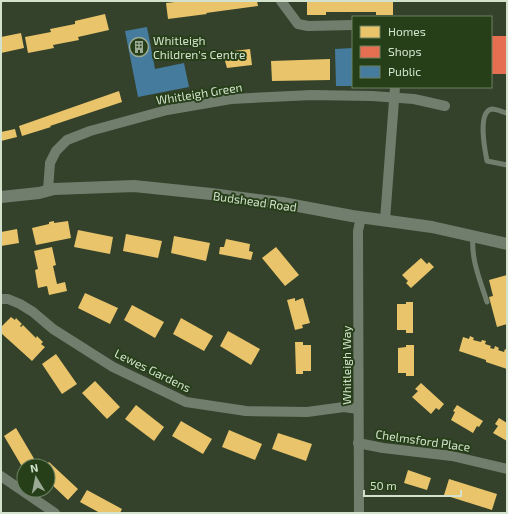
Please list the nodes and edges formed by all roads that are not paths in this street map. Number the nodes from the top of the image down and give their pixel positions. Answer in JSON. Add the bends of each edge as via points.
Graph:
{"nodes":[{"id":1,"x":281,"y":1,"type":"edge"},
{"id":2,"x":352,"y":25,"type":"edge"},
{"id":3,"x":395,"y":88,"type":"edge"},
{"id":4,"x":395,"y":98,"type":"junction"},
{"id":5,"x":445,"y":106,"type":"dead end"},
{"id":6,"x":507,"y":113,"type":"edge"},
{"id":7,"x":507,"y":165,"type":"edge"},
{"id":8,"x":48,"y":190,"type":"junction"},
{"id":9,"x":1,"y":197,"type":"edge"},
{"id":10,"x":361,"y":217,"type":"junction"},
{"id":11,"x":386,"y":220,"type":"junction"},
{"id":12,"x":473,"y":237,"type":"junction"},
{"id":13,"x":507,"y":244,"type":"edge"},
{"id":14,"x":1,"y":299,"type":"edge"},
{"id":15,"x":487,"y":302,"type":"dead end"},
{"id":16,"x":358,"y":409,"type":"junction"},
{"id":17,"x":358,"y":443,"type":"junction"},
{"id":18,"x":507,"y":469,"type":"edge"},
{"id":19,"x":1,"y":476,"type":"edge"},
{"id":20,"x":55,"y":513,"type":"edge"},
{"id":21,"x":359,"y":513,"type":"edge"}],
"edges":[{"from":1,"to":2,"type":"street","via":[[298,24]]},
{"from":3,"to":4,"type":"street"},
{"from":4,"to":5,"type":"street","name":"Whitleigh Green","via":[[414,99]]},
{"from":4,"to":8,"type":"street","name":"Whitleigh Green","via":[[312,95],[231,99],[167,110],[90,131],[67,140],[56,151],[50,163]]},
{"from":4,"to":11,"type":"street"},
{"from":6,"to":7,"type":"lane","via":[[492,109],[487,111],[484,116],[483,136],[487,161]]},
{"from":8,"to":9,"type":"street","name":"Budshead Road"},
{"from":8,"to":10,"type":"street","name":"Budshead Road","via":[[134,186],[282,203]]},
{"from":10,"to":11,"type":"street","name":"Budshead Road"},
{"from":10,"to":16,"type":"street","name":"Whitleigh Way","via":[[358,231]]},
{"from":11,"to":12,"type":"street","name":"Budshead Road"},
{"from":12,"to":13,"type":"street","name":"Budshead Road"},
{"from":12,"to":15,"type":"lane","via":[[474,266]]},
{"from":14,"to":16,"type":"street","name":"Lewes Gardens","via":[[20,304],[53,329],[113,367],[186,402],[246,411],[307,412],[344,407]]},
{"from":16,"to":17,"type":"street","name":"Whitleigh Way"},
{"from":17,"to":18,"type":"street","name":"Chelmsford Place","via":[[452,456]]},
{"from":17,"to":21,"type":"street","name":"Whitleigh Way"},
{"from":19,"to":20,"type":"street"}]}
